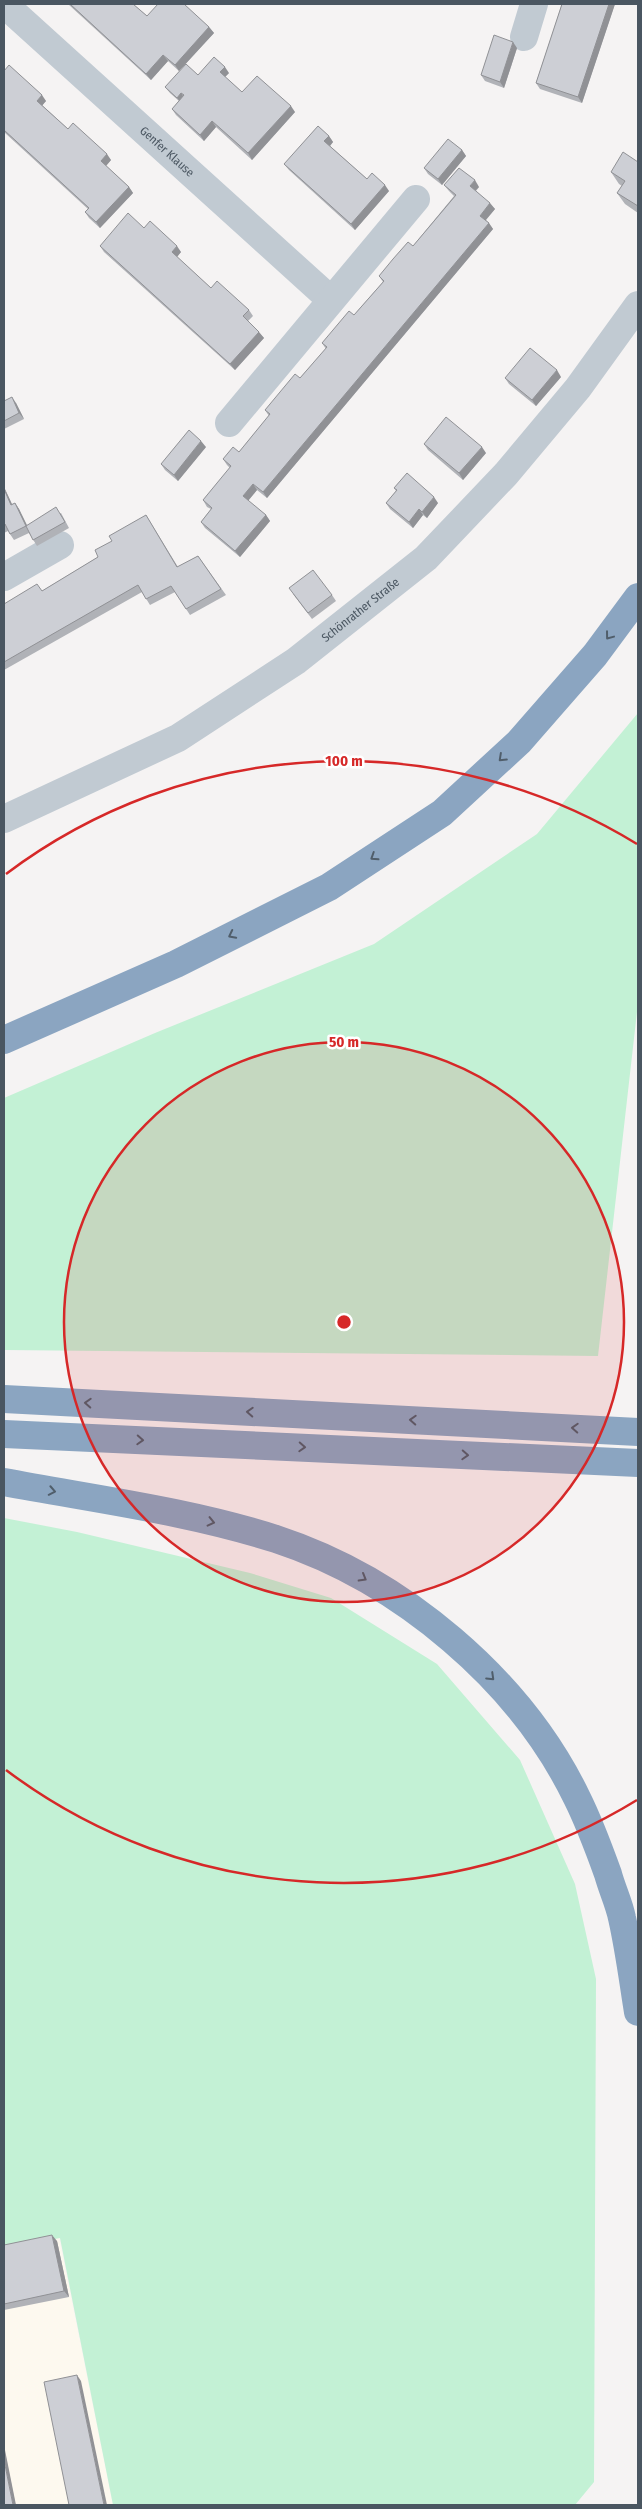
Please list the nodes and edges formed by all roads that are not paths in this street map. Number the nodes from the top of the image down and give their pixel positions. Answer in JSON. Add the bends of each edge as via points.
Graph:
{"nodes":[{"id":1,"x":4,"y":4,"type":"edge"},
{"id":2,"x":534,"y":4,"type":"edge"},
{"id":3,"x":524,"y":36,"type":"dead end"},
{"id":4,"x":416,"y":199,"type":"dead end"},
{"id":5,"x":331,"y":300,"type":"junction"},
{"id":6,"x":638,"y":305,"type":"edge"},
{"id":7,"x":229,"y":423,"type":"dead end"},
{"id":8,"x":60,"y":546,"type":"dead end"},
{"id":9,"x":4,"y":577,"type":"edge"},
{"id":10,"x":638,"y":597,"type":"edge"},
{"id":11,"x":4,"y":819,"type":"edge"},
{"id":12,"x":4,"y":1040,"type":"edge"},
{"id":13,"x":4,"y":1398,"type":"edge"},
{"id":14,"x":631,"y":1431,"type":"edge"},
{"id":15,"x":4,"y":1434,"type":"edge"},
{"id":16,"x":630,"y":1462,"type":"edge"},
{"id":17,"x":4,"y":1482,"type":"edge"},
{"id":18,"x":638,"y":2012,"type":"edge"}],
"edges":[{"from":1,"to":5,"type":"street","name":"Genfer Klause"},
{"from":2,"to":3,"type":"street"},
{"from":4,"to":5,"type":"street"},
{"from":5,"to":7,"type":"street"},
{"from":6,"to":11,"type":"street","name":"Schönrather Straße","via":[[572,395],[506,474],[426,558],[296,661],[178,738]]},
{"from":8,"to":9,"type":"street"},
{"from":10,"to":12,"type":"highway","one_way":true,"via":[[595,655],[519,742],[442,813],[329,886],[176,964]]},
{"from":14,"to":13,"type":"highway","one_way":true},
{"from":15,"to":16,"type":"highway","one_way":true},
{"from":17,"to":18,"type":"highway","one_way":true,"via":[[212,1522],[277,1539],[348,1570],[398,1598],[452,1639],[500,1686],[542,1739],[577,1797],[622,1916]]}]}
